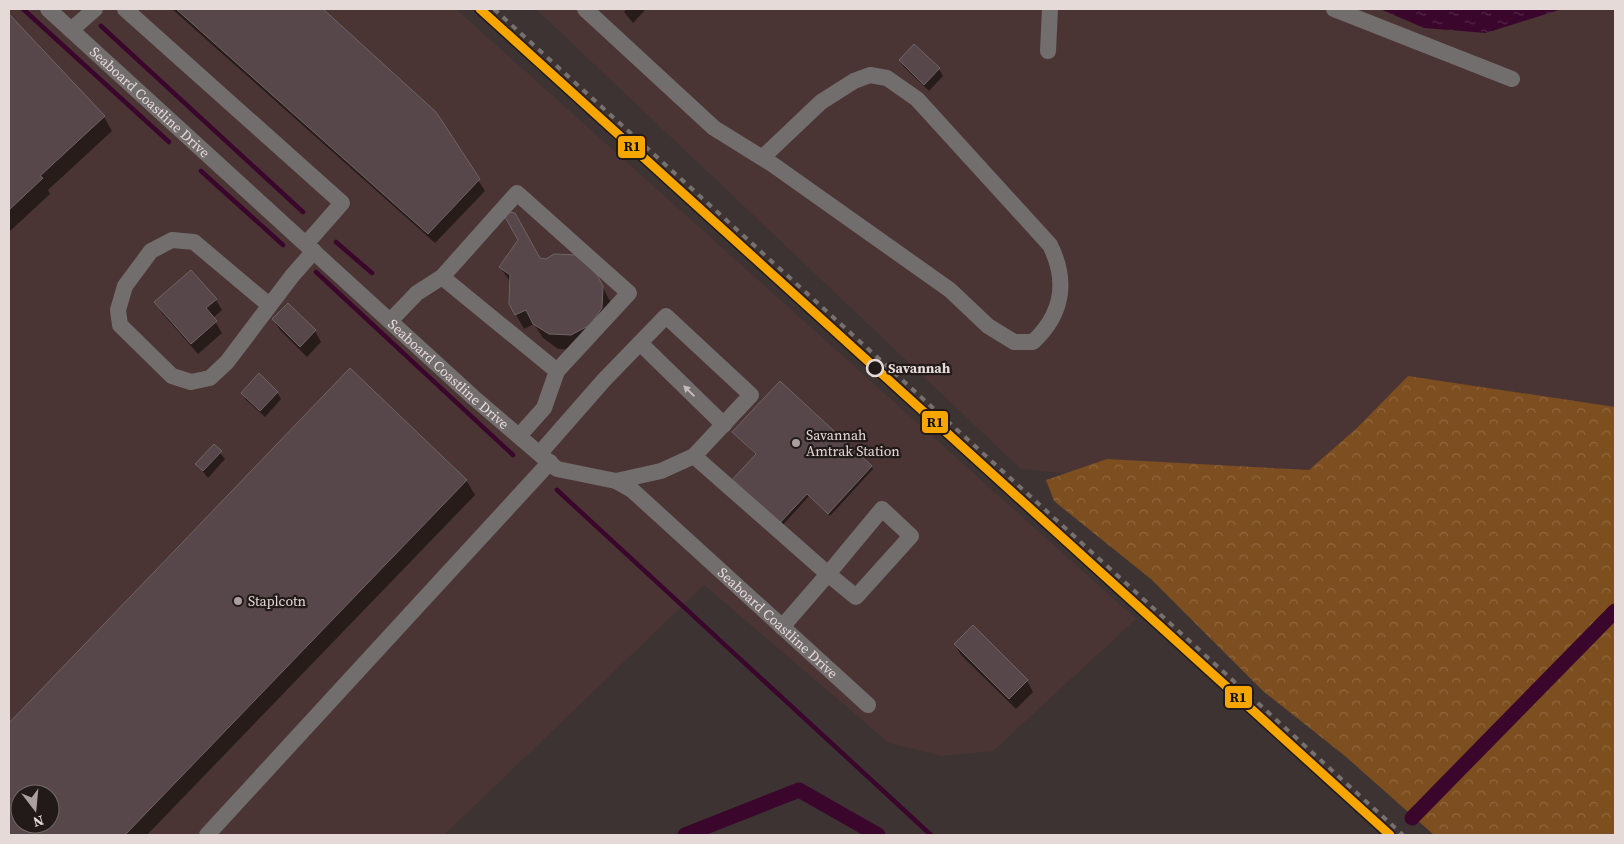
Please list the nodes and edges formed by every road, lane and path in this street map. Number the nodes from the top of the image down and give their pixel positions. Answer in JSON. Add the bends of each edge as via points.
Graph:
{"nodes":[{"id":1,"x":48,"y":9,"type":"edge"},
{"id":2,"x":95,"y":9,"type":"edge"},
{"id":3,"x":125,"y":9,"type":"edge"},
{"id":4,"x":585,"y":9,"type":"edge"},
{"id":5,"x":1050,"y":9,"type":"edge"},
{"id":6,"x":1334,"y":9,"type":"edge"},
{"id":7,"x":72,"y":30,"type":"junction"},
{"id":8,"x":1048,"y":51,"type":"dead end"},
{"id":9,"x":1512,"y":79,"type":"dead end"},
{"id":10,"x":762,"y":158,"type":"junction"},
{"id":11,"x":310,"y":248,"type":"junction"},
{"id":12,"x":442,"y":277,"type":"junction"},
{"id":13,"x":269,"y":306,"type":"junction"},
{"id":14,"x":390,"y":321,"type":"junction"},
{"id":15,"x":640,"y":343,"type":"junction"},
{"id":16,"x":557,"y":371,"type":"junction"},
{"id":17,"x":724,"y":425,"type":"junction"},
{"id":18,"x":519,"y":436,"type":"junction"},
{"id":19,"x":694,"y":456,"type":"junction"},
{"id":20,"x":545,"y":458,"type":"junction"},
{"id":21,"x":616,"y":481,"type":"junction"},
{"id":22,"x":828,"y":574,"type":"junction"},
{"id":23,"x":782,"y":627,"type":"junction"},
{"id":24,"x":868,"y":706,"type":"dead end"},
{"id":25,"x":207,"y":835,"type":"edge"}],
"edges":[{"from":1,"to":7,"type":"street","name":"Seaboard Coastline Drive"},
{"from":2,"to":7,"type":"street"},
{"from":3,"to":11,"type":"street","via":[[342,203]]},
{"from":4,"to":10,"type":"street","via":[[714,128]]},
{"from":5,"to":8,"type":"street"},
{"from":6,"to":9,"type":"street"},
{"from":7,"to":11,"type":"street","name":"Seaboard Coastline Drive"},
{"from":10,"to":10,"type":"street","via":[[950,290],[988,326],[1014,342],[1033,342],[1048,328],[1062,291],[1057,260],[1050,245],[918,100],[886,78],[870,76],[854,81],[822,102]]},
{"from":11,"to":13,"type":"street"},
{"from":11,"to":14,"type":"street","name":"Seaboard Coastline Drive"},
{"from":12,"to":14,"type":"street","via":[[417,293]]},
{"from":12,"to":16,"type":"street"},
{"from":12,"to":16,"type":"street","via":[[516,193],[629,293]]},
{"from":13,"to":13,"type":"street","via":[[210,378],[191,382],[172,376],[120,324],[118,310],[125,286],[151,250],[172,240],[194,242]]},
{"from":14,"to":18,"type":"street","name":"Seaboard Coastline Drive"},
{"from":17,"to":15,"type":"street","one_way":true},
{"from":15,"to":17,"type":"street","via":[[666,316],[751,396]]},
{"from":15,"to":20,"type":"street","via":[[604,380]]},
{"from":16,"to":18,"type":"street","via":[[544,408]]},
{"from":17,"to":19,"type":"street"},
{"from":18,"to":20,"type":"street","name":"Seaboard Coastline Drive"},
{"from":19,"to":21,"type":"street","via":[[661,471]]},
{"from":19,"to":22,"type":"street"},
{"from":20,"to":21,"type":"street","name":"Seaboard Coastline Drive","via":[[558,469]]},
{"from":20,"to":25,"type":"street"},
{"from":21,"to":23,"type":"street","name":"Seaboard Coastline Drive","via":[[632,490]]},
{"from":22,"to":22,"type":"street","via":[[882,509],[911,536],[856,597]]},
{"from":22,"to":23,"type":"street"},
{"from":23,"to":24,"type":"street","name":"Seaboard Coastline Drive"}]}
